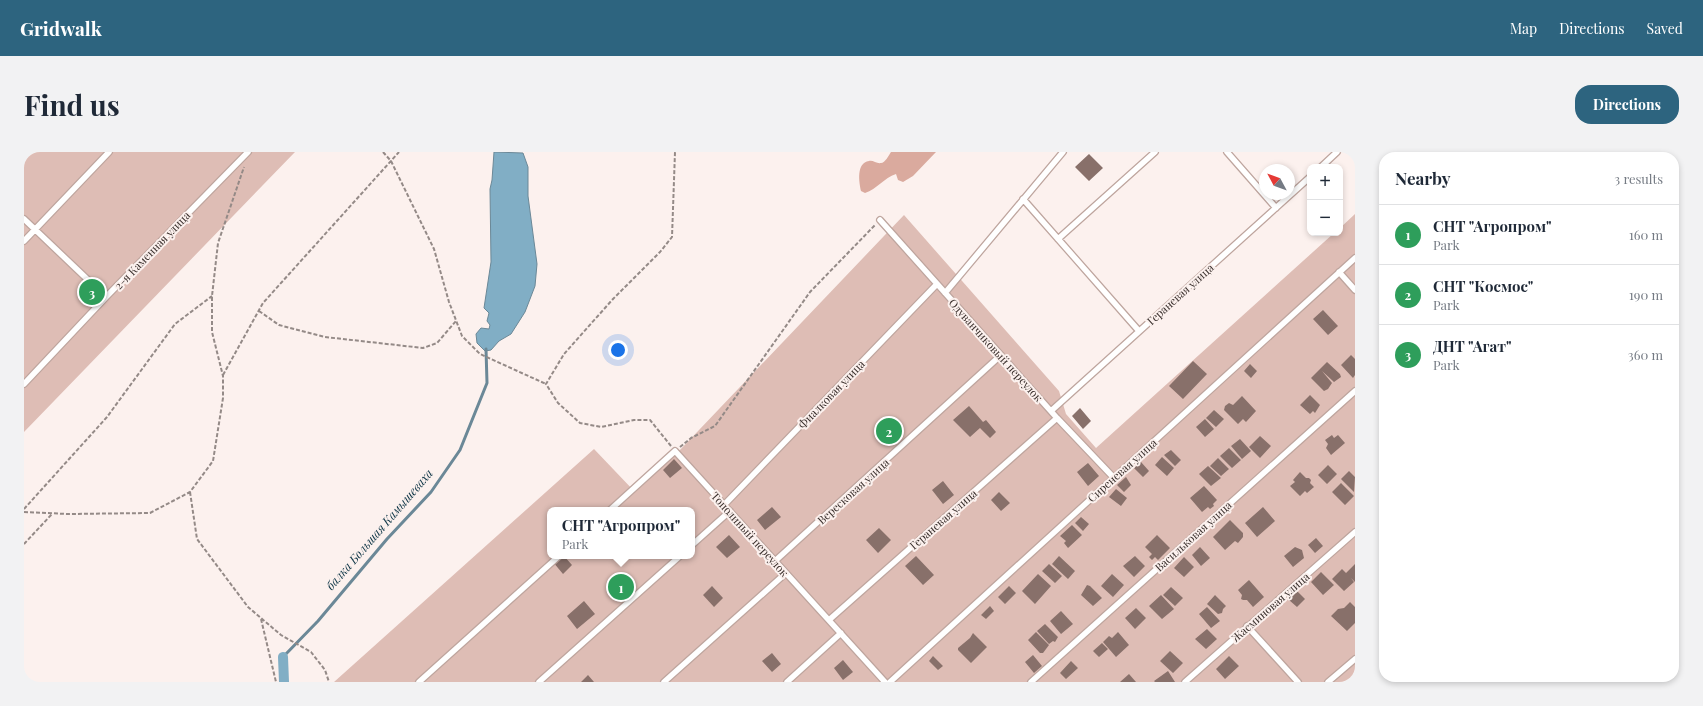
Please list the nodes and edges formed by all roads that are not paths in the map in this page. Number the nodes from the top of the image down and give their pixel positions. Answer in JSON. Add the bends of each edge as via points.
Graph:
{"nodes":[{"id":1,"x":108,"y":152,"type":"edge"},
{"id":2,"x":248,"y":152,"type":"edge"},
{"id":3,"x":1063,"y":152,"type":"edge"},
{"id":4,"x":1155,"y":152,"type":"edge"},
{"id":5,"x":1227,"y":152,"type":"edge"},
{"id":6,"x":1337,"y":152,"type":"edge"},
{"id":7,"x":1324,"y":164,"type":"edge"},
{"id":8,"x":1307,"y":180,"type":"edge"},
{"id":9,"x":1023,"y":199,"type":"junction"},
{"id":10,"x":1276,"y":208,"type":"junction"},
{"id":11,"x":24,"y":219,"type":"edge"},
{"id":12,"x":880,"y":220,"type":"road end"},
{"id":13,"x":35,"y":230,"type":"junction"},
{"id":14,"x":1058,"y":239,"type":"junction"},
{"id":15,"x":24,"y":242,"type":"edge"},
{"id":16,"x":1355,"y":258,"type":"edge"},
{"id":17,"x":1339,"y":272,"type":"junction"},
{"id":18,"x":937,"y":284,"type":"junction"},
{"id":19,"x":1355,"y":290,"type":"edge"},
{"id":20,"x":945,"y":293,"type":"junction"},
{"id":21,"x":106,"y":297,"type":"junction"},
{"id":22,"x":1139,"y":331,"type":"junction"},
{"id":23,"x":1001,"y":355,"type":"junction"},
{"id":24,"x":24,"y":384,"type":"edge"},
{"id":25,"x":1355,"y":391,"type":"edge"},
{"id":26,"x":1051,"y":411,"type":"junction"},
{"id":27,"x":1057,"y":418,"type":"junction"},
{"id":28,"x":1114,"y":478,"type":"junction"},
{"id":29,"x":724,"y":505,"type":"junction"},
{"id":30,"x":613,"y":507,"type":"edge"},
{"id":31,"x":730,"y":511,"type":"junction"},
{"id":32,"x":1355,"y":532,"type":"edge"},
{"id":33,"x":695,"y":542,"type":"edge"},
{"id":34,"x":556,"y":559,"type":"edge"},
{"id":35,"x":677,"y":559,"type":"edge"},
{"id":36,"x":775,"y":561,"type":"junction"},
{"id":37,"x":786,"y":573,"type":"junction"},
{"id":38,"x":828,"y":620,"type":"junction"},
{"id":39,"x":1247,"y":626,"type":"junction"},
{"id":40,"x":841,"y":633,"type":"junction"},
{"id":41,"x":1355,"y":659,"type":"edge"},
{"id":42,"x":419,"y":682,"type":"edge"},
{"id":43,"x":539,"y":682,"type":"edge"},
{"id":44,"x":664,"y":682,"type":"edge"},
{"id":45,"x":787,"y":682,"type":"edge"},
{"id":46,"x":885,"y":682,"type":"edge"},
{"id":47,"x":890,"y":682,"type":"edge"},
{"id":48,"x":1031,"y":682,"type":"edge"},
{"id":49,"x":1185,"y":682,"type":"edge"},
{"id":50,"x":1298,"y":682,"type":"edge"},
{"id":51,"x":1328,"y":682,"type":"edge"}],
"edges":[{"from":1,"to":13,"type":"lane"},
{"from":2,"to":21,"type":"lane","name":"2-я Каменная улица"},
{"from":3,"to":9,"type":"lane"},
{"from":4,"to":14,"type":"lane"},
{"from":5,"to":10,"type":"lane"},
{"from":6,"to":7,"type":"lane"},
{"from":8,"to":10,"type":"lane","name":"Гераневая улица"},
{"from":9,"to":14,"type":"lane"},
{"from":9,"to":20,"type":"lane"},
{"from":10,"to":22,"type":"lane","name":"Гераневая улица"},
{"from":11,"to":13,"type":"lane"},
{"from":12,"to":18,"type":"lane","name":"Одуванчиковый переулок"},
{"from":13,"to":15,"type":"lane"},
{"from":13,"to":21,"type":"lane"},
{"from":14,"to":22,"type":"lane"},
{"from":16,"to":17,"type":"lane","name":"Сиреневая улица"},
{"from":17,"to":19,"type":"lane"},
{"from":17,"to":28,"type":"lane","name":"Сиреневая улица"},
{"from":18,"to":20,"type":"lane","name":"Одуванчиковый переулок"},
{"from":18,"to":29,"type":"lane","name":"Фиалковая улица"},
{"from":20,"to":23,"type":"lane","name":"Одуванчиковый переулок"},
{"from":21,"to":24,"type":"lane","name":"2-я Каменная улица"},
{"from":22,"to":26,"type":"lane","name":"Гераневая улица"},
{"from":23,"to":26,"type":"lane","name":"Одуванчиковый переулок"},
{"from":23,"to":36,"type":"lane","name":"Вересковая улица"},
{"from":25,"to":48,"type":"lane","name":"Васильковая улица"},
{"from":26,"to":27,"type":"lane","name":"Одуванчиковый переулок"},
{"from":27,"to":28,"type":"lane","name":"Одуванчиковый переулок"},
{"from":27,"to":38,"type":"lane","name":"Гераневая улица"},
{"from":28,"to":47,"type":"lane","name":"Сиреневая улица"},
{"from":29,"to":30,"type":"lane","name":"Тополиный переулок","via":[[675,451]]},
{"from":29,"to":31,"type":"lane","name":"Тополиный переулок"},
{"from":31,"to":33,"type":"lane"},
{"from":31,"to":36,"type":"lane","name":"Тополиный переулок"},
{"from":32,"to":39,"type":"lane","name":"Жасминовая улица"},
{"from":34,"to":42,"type":"lane"},
{"from":35,"to":43,"type":"lane"},
{"from":36,"to":37,"type":"lane","name":"Тополиный переулок"},
{"from":37,"to":38,"type":"lane","name":"Тополиный переулок"},
{"from":37,"to":44,"type":"lane"},
{"from":38,"to":40,"type":"lane","name":"Тополиный переулок"},
{"from":39,"to":49,"type":"lane","name":"Жасминовая улица"},
{"from":39,"to":50,"type":"lane"},
{"from":40,"to":45,"type":"lane"},
{"from":40,"to":46,"type":"lane","name":"Тополиный переулок"},
{"from":41,"to":51,"type":"lane"}]}
